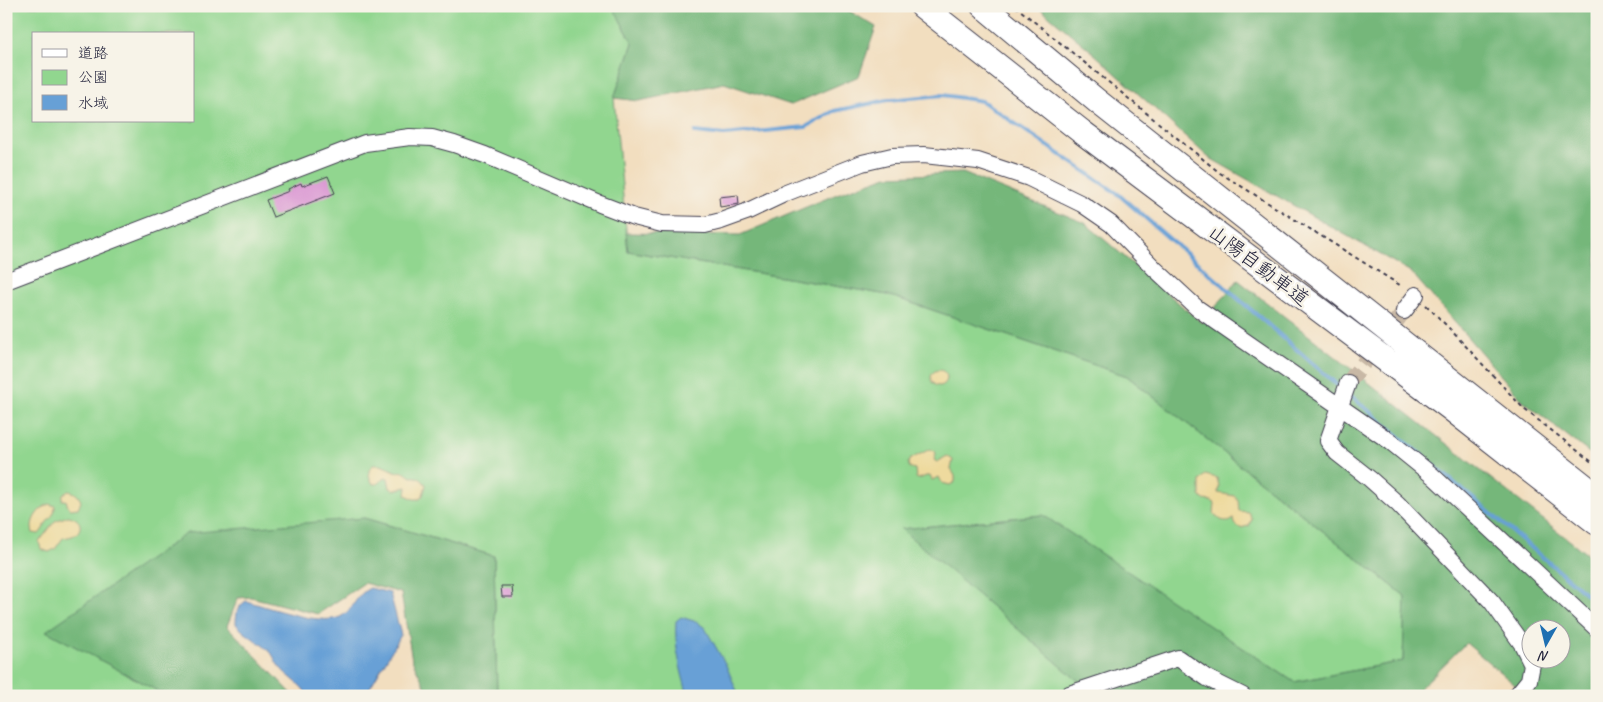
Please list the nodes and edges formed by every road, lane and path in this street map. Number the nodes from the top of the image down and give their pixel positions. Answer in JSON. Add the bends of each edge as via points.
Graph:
{"nodes":[{"id":1,"x":922,"y":6,"type":"edge"},
{"id":2,"x":983,"y":6,"type":"edge"},
{"id":3,"x":1015,"y":6,"type":"edge"},
{"id":4,"x":6,"y":281,"type":"edge"},
{"id":5,"x":1416,"y":295,"type":"junction"},
{"id":6,"x":1404,"y":311,"type":"tunnel mouth"},
{"id":7,"x":1348,"y":383,"type":"tunnel mouth"},
{"id":8,"x":1339,"y":407,"type":"junction"},
{"id":9,"x":1597,"y":466,"type":"edge"},
{"id":10,"x":1597,"y":496,"type":"edge"},
{"id":11,"x":1597,"y":523,"type":"edge"},
{"id":12,"x":1597,"y":629,"type":"edge"},
{"id":13,"x":1069,"y":694,"type":"dead end"},
{"id":14,"x":1243,"y":696,"type":"edge"},
{"id":15,"x":1516,"y":696,"type":"edge"}],
"edges":[{"from":1,"to":11,"type":"highway","name":"山陽自動車道","via":[[1082,132],[1450,408]]},
{"from":2,"to":10,"type":"highway","name":"山陽自動車道","via":[[1104,107]]},
{"from":3,"to":5,"type":"path","via":[[1220,173]]},
{"from":4,"to":8,"type":"street","via":[[365,143],[410,137],[432,138],[634,217],[662,224],[693,225],[706,225],[746,212],[862,163],[892,156],[924,155],[978,161],[1029,178],[1082,204],[1112,224],[1196,308]]},
{"from":5,"to":6,"type":"street"},
{"from":5,"to":9,"type":"path","via":[[1524,409]]},
{"from":7,"to":8,"type":"street"},
{"from":8,"to":12,"type":"street","via":[[1391,442],[1433,476]]},
{"from":8,"to":15,"type":"street","via":[[1328,440],[1337,453],[1398,504],[1492,602],[1522,644],[1532,664],[1528,680]]},
{"from":13,"to":14,"type":"street","via":[[1178,658],[1206,678]]}]}
